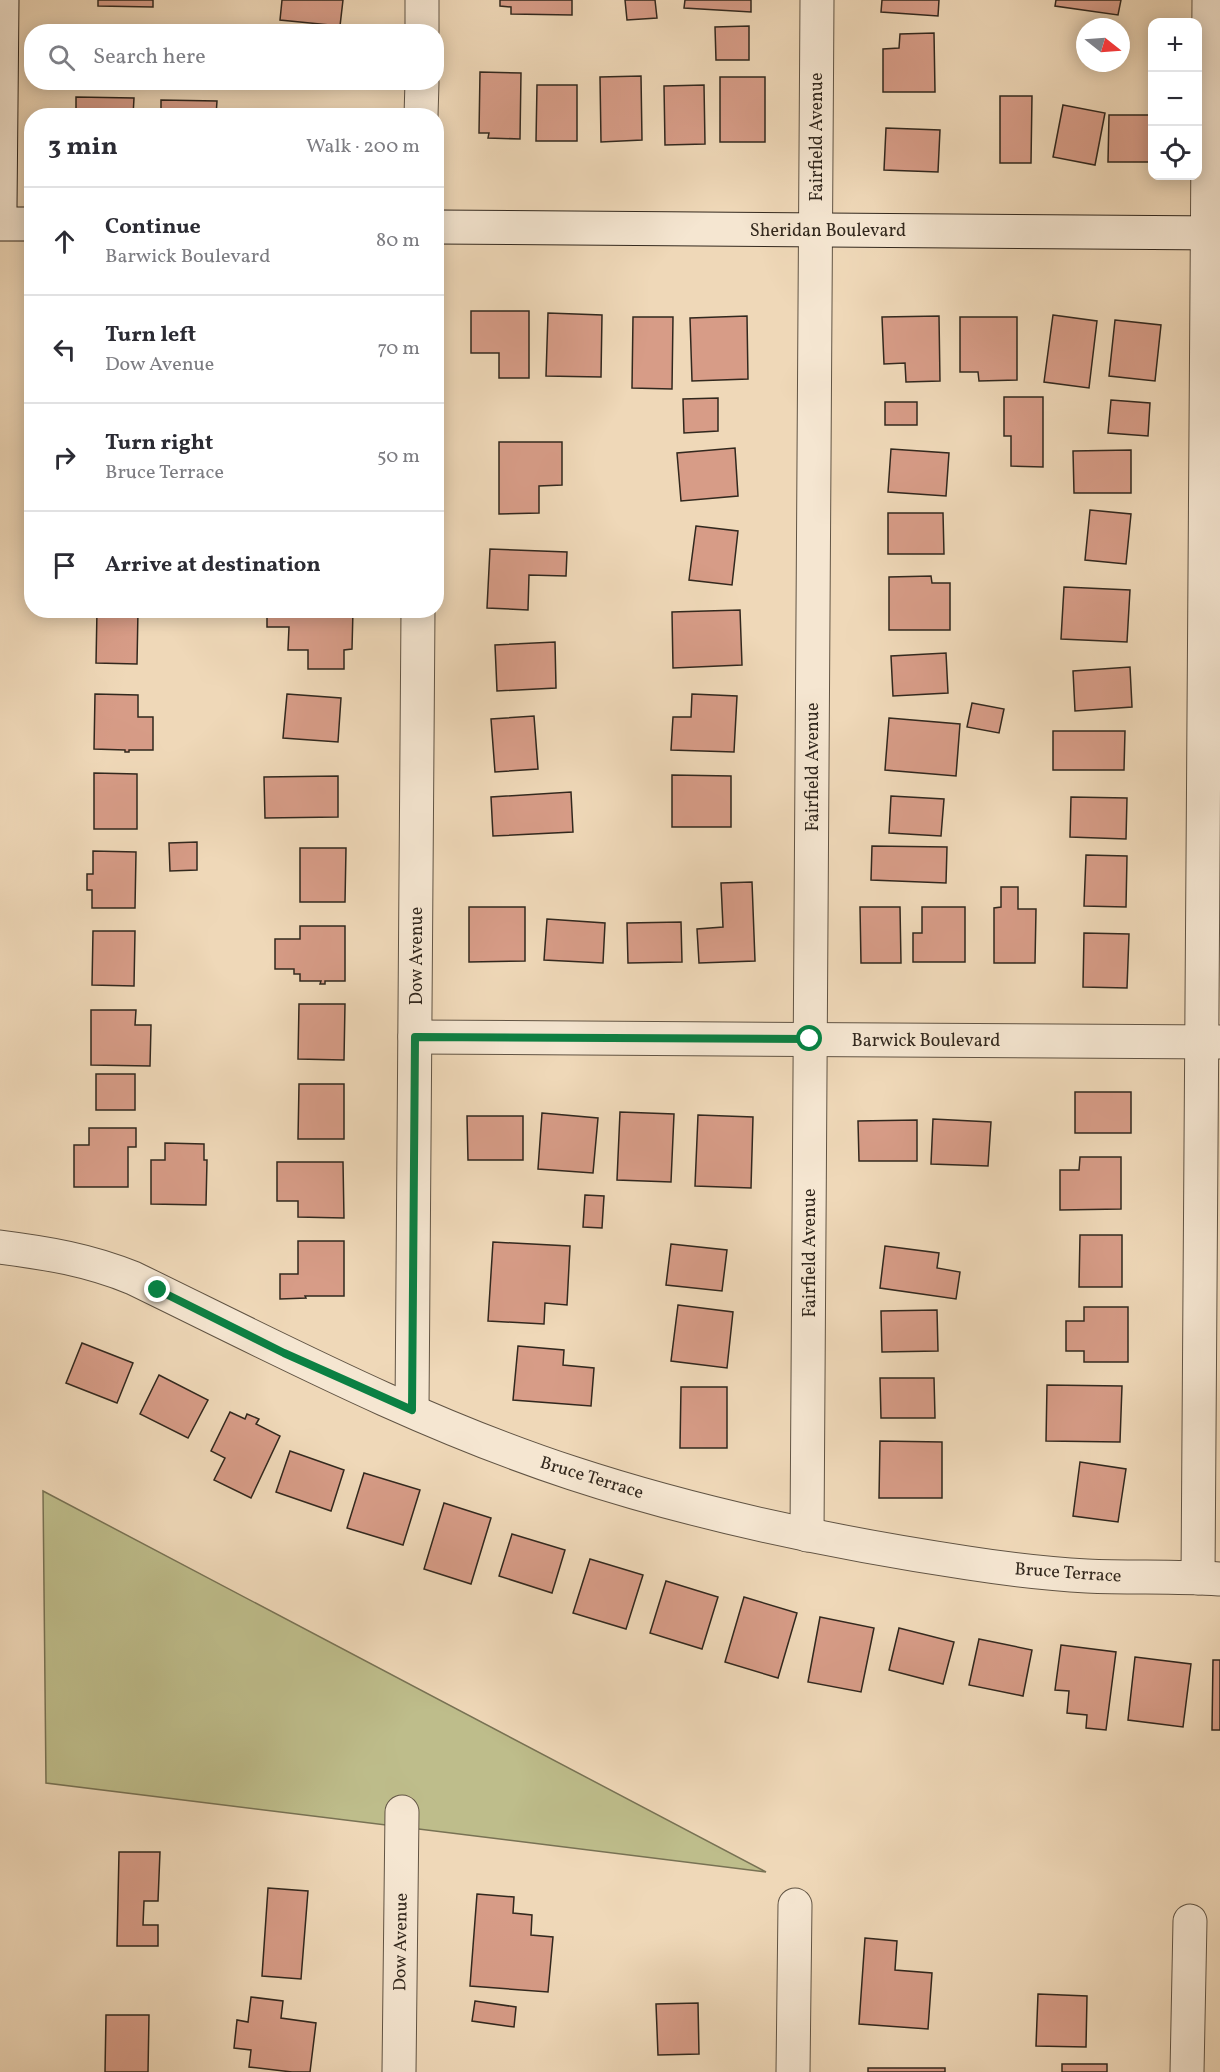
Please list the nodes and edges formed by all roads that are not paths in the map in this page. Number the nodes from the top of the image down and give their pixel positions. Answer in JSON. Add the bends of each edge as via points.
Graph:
{"nodes":[{"id":1,"x":2,"y":0,"type":"edge"},
{"id":2,"x":422,"y":0,"type":"edge"},
{"id":3,"x":817,"y":0,"type":"edge"},
{"id":4,"x":1209,"y":0,"type":"edge"},
{"id":5,"x":422,"y":24,"type":"edge"},
{"id":6,"x":422,"y":90,"type":"edge"},
{"id":7,"x":421,"y":108,"type":"edge"},
{"id":8,"x":0,"y":207,"type":"edge"},
{"id":9,"x":0,"y":224,"type":"edge"},
{"id":10,"x":24,"y":224,"type":"edge"},
{"id":11,"x":444,"y":227,"type":"edge"},
{"id":12,"x":816,"y":230,"type":"junction"},
{"id":13,"x":1214,"y":233,"type":"edge"},
{"id":14,"x":418,"y":618,"type":"edge"},
{"id":15,"x":415,"y":1037,"type":"junction"},
{"id":16,"x":810,"y":1039,"type":"junction"},
{"id":17,"x":1211,"y":1042,"type":"edge"},
{"id":18,"x":0,"y":1247,"type":"edge"},
{"id":19,"x":412,"y":1410,"type":"junction"},
{"id":20,"x":807,"y":1535,"type":"junction"},
{"id":21,"x":1209,"y":1578,"type":"edge"},
{"id":22,"x":402,"y":1812,"type":"dead end"},
{"id":23,"x":795,"y":1905,"type":"dead end"},
{"id":24,"x":1190,"y":1922,"type":"dead end"},
{"id":25,"x":399,"y":2072,"type":"edge"},
{"id":26,"x":793,"y":2072,"type":"edge"},
{"id":27,"x":1187,"y":2072,"type":"edge"}],
"edges":[{"from":1,"to":8,"type":"street"},
{"from":2,"to":5,"type":"street"},
{"from":3,"to":12,"type":"street","name":"Fairfield Avenue"},
{"from":4,"to":13,"type":"street"},
{"from":6,"to":7,"type":"street"},
{"from":9,"to":10,"type":"street"},
{"from":11,"to":12,"type":"street","name":"Sheridan Boulevard"},
{"from":12,"to":13,"type":"street","name":"Sheridan Boulevard"},
{"from":12,"to":16,"type":"street","name":"Fairfield Avenue"},
{"from":13,"to":17,"type":"street"},
{"from":14,"to":15,"type":"street","name":"Dow Avenue"},
{"from":15,"to":16,"type":"street","name":"Barwick Boulevard"},
{"from":15,"to":19,"type":"street","name":"Dow Avenue"},
{"from":16,"to":17,"type":"street","name":"Barwick Boulevard"},
{"from":16,"to":20,"type":"street","name":"Fairfield Avenue"},
{"from":17,"to":21,"type":"street"},
{"from":18,"to":19,"type":"street","name":"Bruce Terrace","via":[[53,1254],[108,1268]]},
{"from":19,"to":20,"type":"street","name":"Bruce Terrace","via":[[572,1473]]},
{"from":20,"to":21,"type":"street","name":"Bruce Terrace","via":[[970,1563],[1085,1576]]},
{"from":22,"to":25,"type":"street","name":"Dow Avenue"},
{"from":23,"to":26,"type":"street"},
{"from":24,"to":27,"type":"street"}]}
